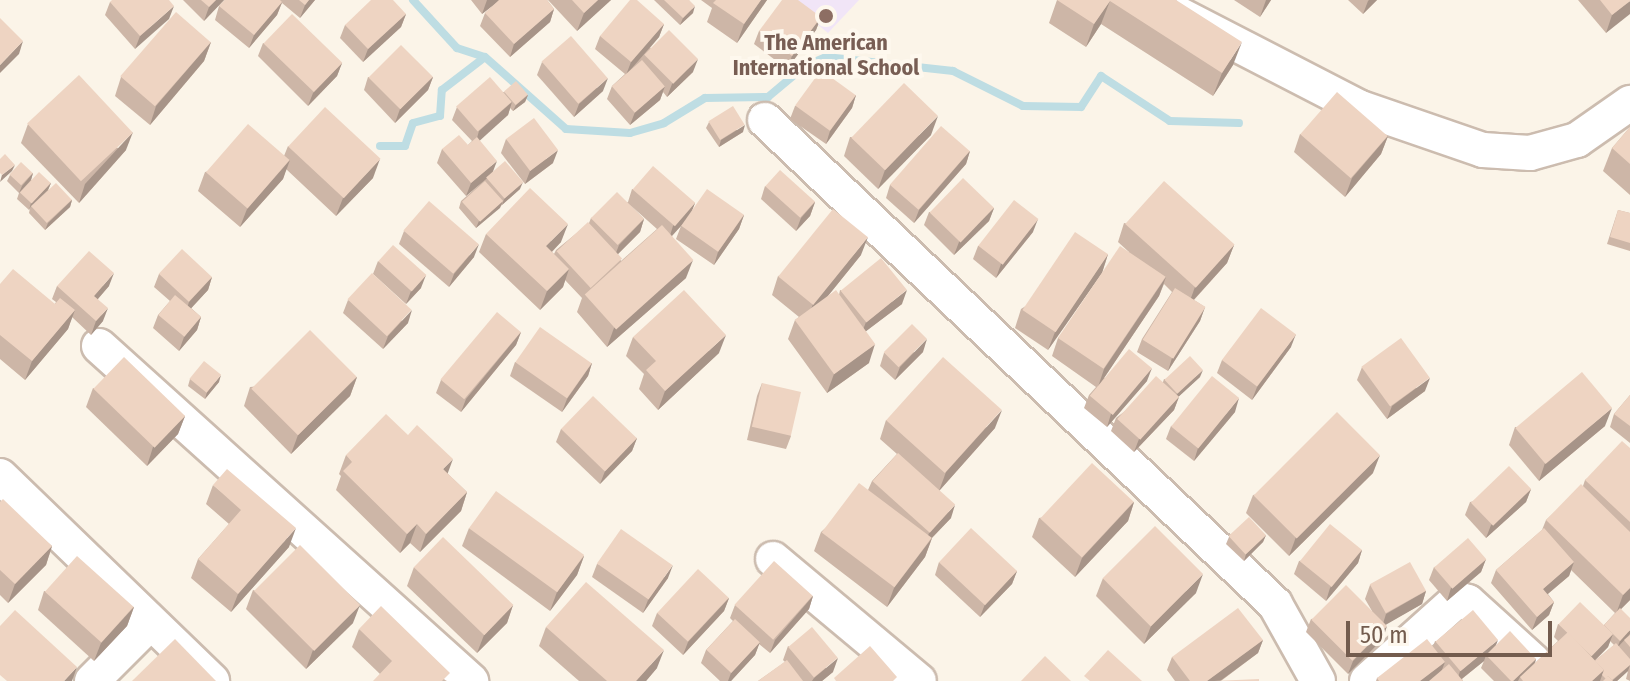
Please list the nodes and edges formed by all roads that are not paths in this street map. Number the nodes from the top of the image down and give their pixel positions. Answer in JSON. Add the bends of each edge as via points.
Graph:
{"nodes":[{"id":1,"x":1151,"y":0,"type":"edge"},
{"id":2,"x":1630,"y":103,"type":"edge"},
{"id":3,"x":765,"y":120,"type":"dead end"},
{"id":4,"x":99,"y":346,"type":"dead end"},
{"id":5,"x":0,"y":476,"type":"edge"},
{"id":6,"x":773,"y":559,"type":"edge"},
{"id":7,"x":150,"y":623,"type":"junction"},
{"id":8,"x":1533,"y":661,"type":"edge"},
{"id":9,"x":92,"y":681,"type":"edge"},
{"id":10,"x":212,"y":681,"type":"edge"},
{"id":11,"x":471,"y":681,"type":"edge"},
{"id":12,"x":919,"y":681,"type":"edge"},
{"id":13,"x":1318,"y":681,"type":"edge"},
{"id":14,"x":1367,"y":681,"type":"edge"}],
"edges":[{"from":1,"to":2,"type":"street","via":[[1358,107],[1483,150],[1530,153],[1577,140]]},
{"from":3,"to":13,"type":"street","via":[[1275,604]]},
{"from":4,"to":11,"type":"street"},
{"from":5,"to":7,"type":"street"},
{"from":6,"to":12,"type":"street"},
{"from":7,"to":9,"type":"street"},
{"from":7,"to":10,"type":"street"},
{"from":8,"to":14,"type":"street","via":[[1468,602],[1458,599]]}]}
